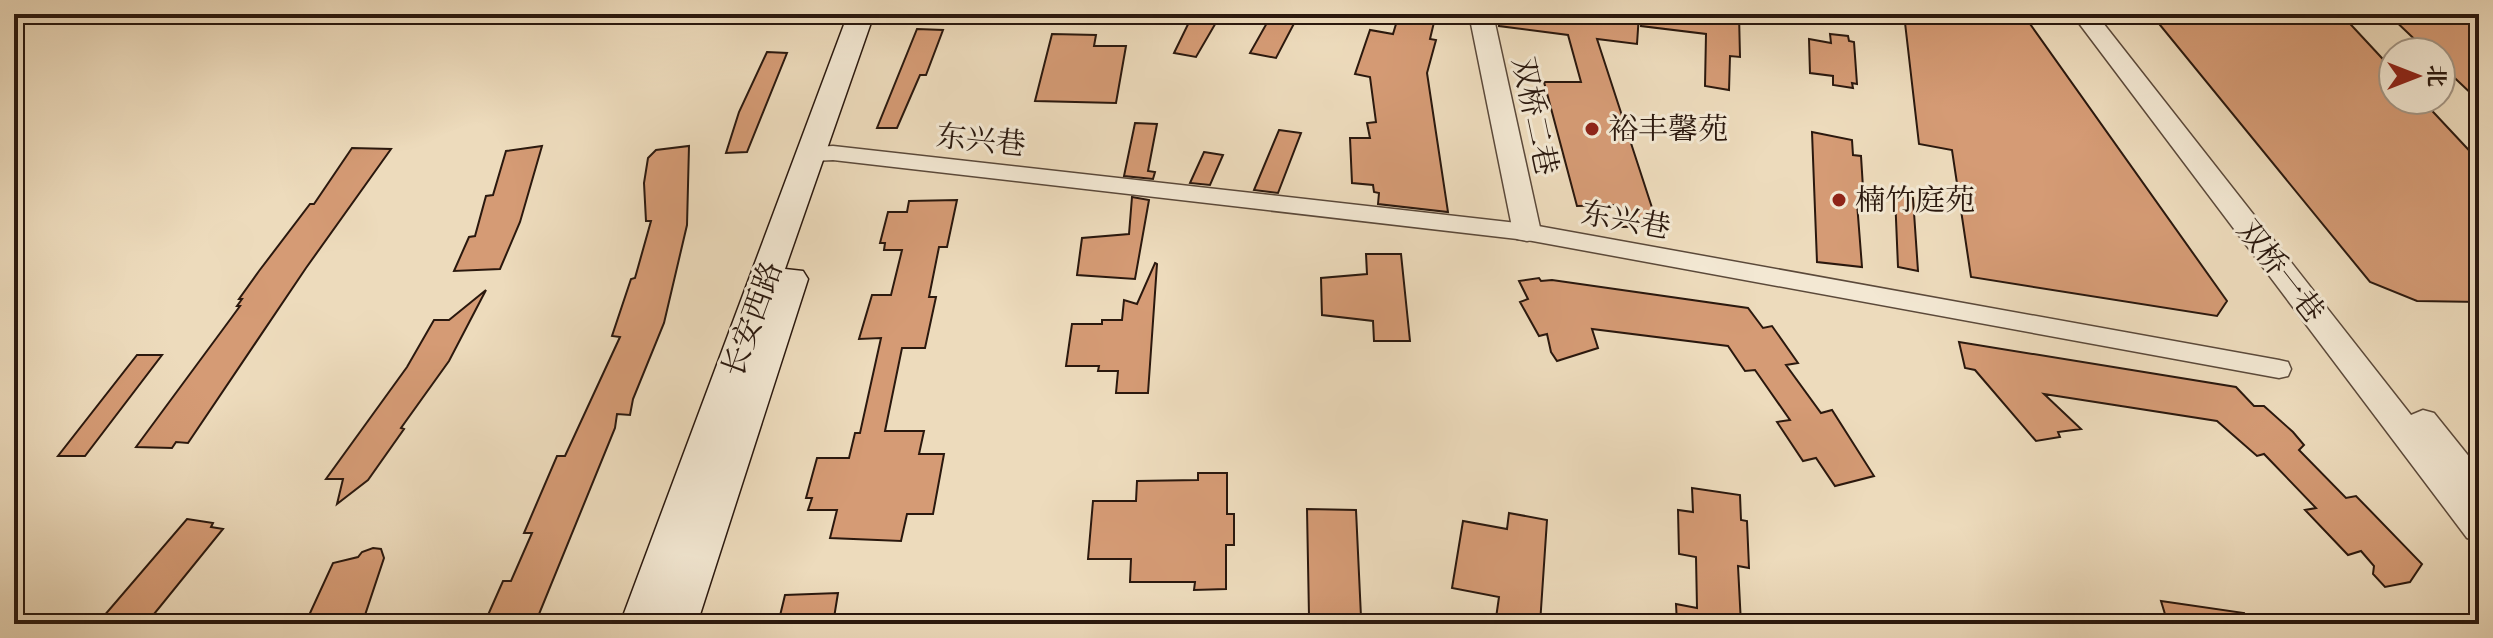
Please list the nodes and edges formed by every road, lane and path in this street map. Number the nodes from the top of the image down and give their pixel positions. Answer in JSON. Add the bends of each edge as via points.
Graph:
{"nodes":[{"id":1,"x":861,"y":14,"type":"edge"},
{"id":2,"x":879,"y":14,"type":"edge"},
{"id":3,"x":1481,"y":14,"type":"edge"},
{"id":4,"x":2084,"y":14,"type":"edge"},
{"id":5,"x":2103,"y":14,"type":"edge"},
{"id":6,"x":823,"y":153,"type":"junction"},
{"id":7,"x":1527,"y":232,"type":"junction"},
{"id":8,"x":2279,"y":369,"type":"dead end"},
{"id":9,"x":2479,"y":493,"type":"edge"},
{"id":10,"x":2479,"y":528,"type":"edge"},
{"id":11,"x":641,"y":624,"type":"edge"},
{"id":12,"x":676,"y":624,"type":"edge"}],
"edges":[{"from":1,"to":6,"type":"main road","name":"长安西路"},
{"from":2,"to":6,"type":"main road","name":"长安西路"},
{"from":3,"to":7,"type":"street","name":"双桥二巷"},
{"from":4,"to":10,"type":"street","name":"双桥一巷"},
{"from":5,"to":9,"type":"street","name":"双桥一巷"},
{"from":6,"to":7,"type":"street","name":"东兴巷"},
{"from":6,"to":11,"type":"main road","name":"长安西路"},
{"from":6,"to":12,"type":"main road","name":"长安西路"},
{"from":7,"to":8,"type":"street","name":"东兴巷"}]}
